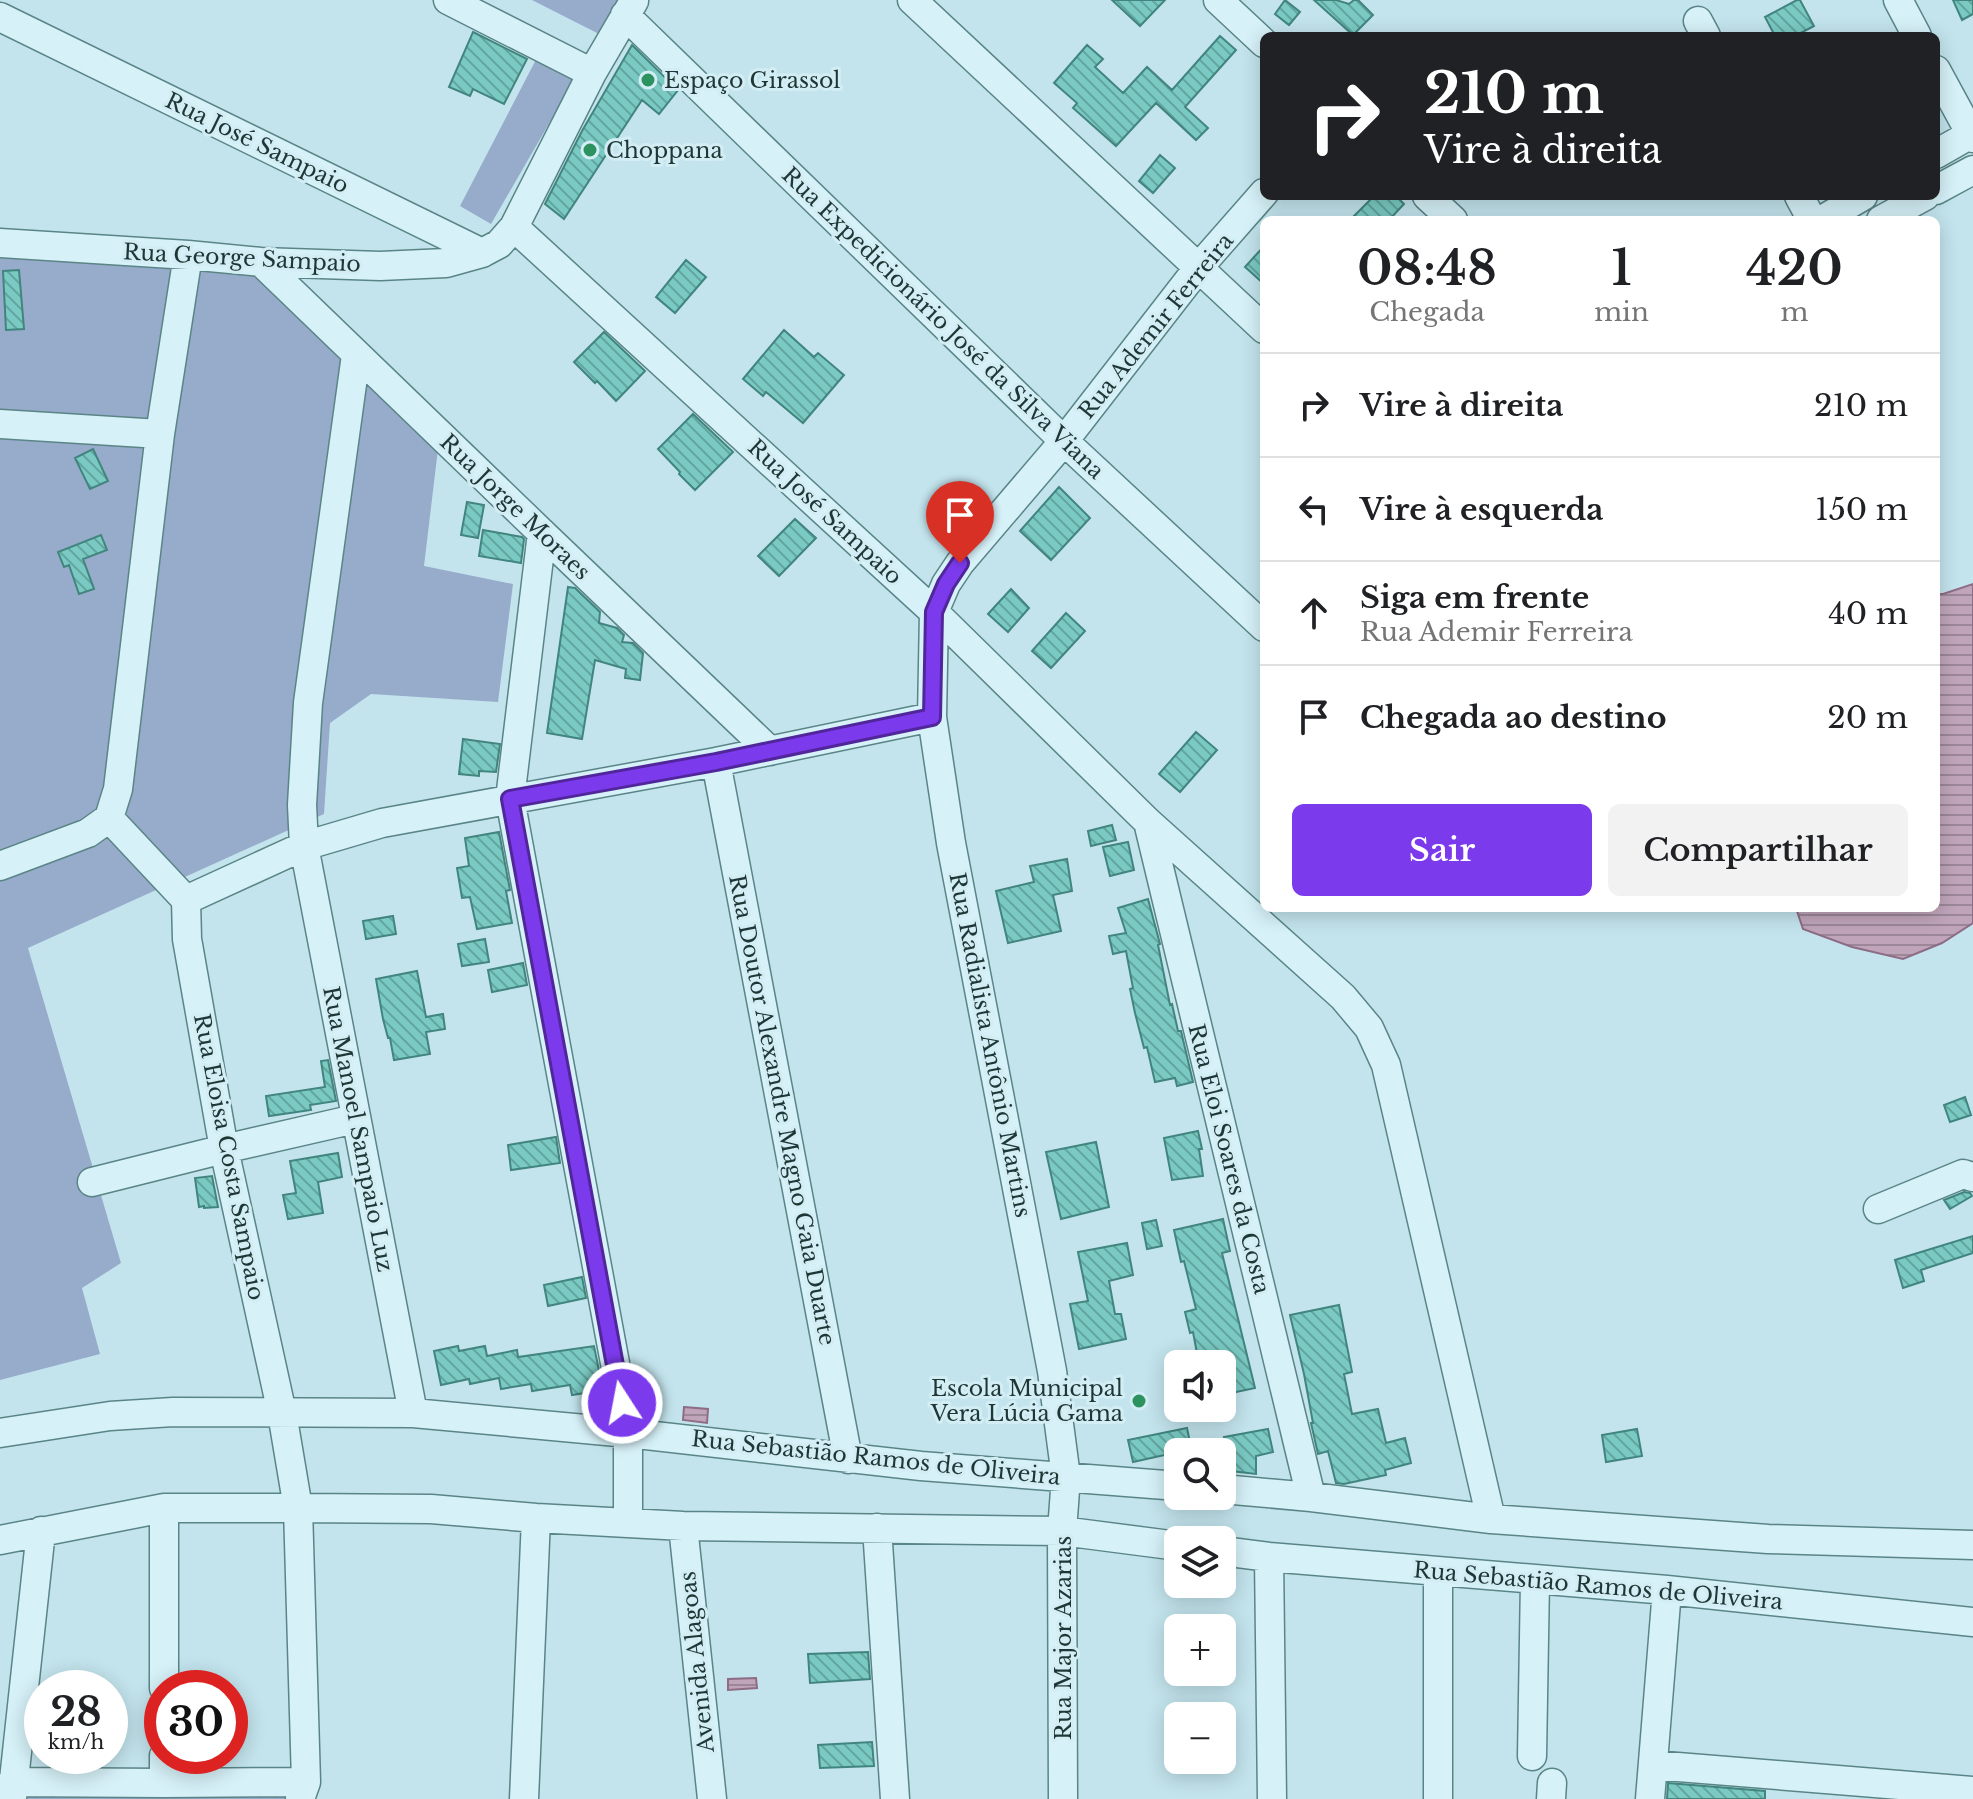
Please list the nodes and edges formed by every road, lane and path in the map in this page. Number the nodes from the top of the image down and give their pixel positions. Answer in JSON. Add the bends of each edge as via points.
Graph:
{"nodes":[{"id":1,"x":448,"y":0,"type":"edge"},
{"id":2,"x":912,"y":0,"type":"edge"},
{"id":3,"x":1218,"y":0,"type":"edge"},
{"id":4,"x":1898,"y":0,"type":"edge"},
{"id":5,"x":630,"y":8,"type":"edge"},
{"id":6,"x":0,"y":17,"type":"edge"},
{"id":7,"x":0,"y":30,"type":"edge"},
{"id":8,"x":1915,"y":32,"type":"edge"},
{"id":9,"x":31,"y":34,"type":"junction"},
{"id":10,"x":1260,"y":39,"type":"edge"},
{"id":11,"x":592,"y":73,"type":"junction"},
{"id":12,"x":1940,"y":77,"type":"edge"},
{"id":13,"x":1972,"y":135,"type":"edge"},
{"id":14,"x":1940,"y":152,"type":"edge"},
{"id":15,"x":1973,"y":170,"type":"edge"},
{"id":16,"x":1940,"y":188,"type":"edge"},
{"id":17,"x":1260,"y":198,"type":"edge"},
{"id":18,"x":1431,"y":200,"type":"edge"},
{"id":19,"x":1856,"y":200,"type":"edge"},
{"id":20,"x":1918,"y":200,"type":"edge"},
{"id":21,"x":1449,"y":216,"type":"edge"},
{"id":22,"x":1829,"y":216,"type":"edge"},
{"id":23,"x":1888,"y":216,"type":"edge"},
{"id":24,"x":514,"y":227,"type":"junction"},
{"id":25,"x":0,"y":243,"type":"edge"},
{"id":26,"x":482,"y":253,"type":"junction"},
{"id":27,"x":188,"y":255,"type":"junction"},
{"id":28,"x":261,"y":262,"type":"junction"},
{"id":29,"x":1199,"y":267,"type":"junction"},
{"id":30,"x":1260,"y":325,"type":"edge"},
{"id":31,"x":356,"y":355,"type":"junction"},
{"id":32,"x":0,"y":424,"type":"edge"},
{"id":33,"x":160,"y":434,"type":"junction"},
{"id":34,"x":1064,"y":441,"type":"junction"},
{"id":35,"x":542,"y":533,"type":"junction"},
{"id":36,"x":934,"y":612,"type":"junction"},
{"id":37,"x":1260,"y":623,"type":"edge"},
{"id":38,"x":932,"y":717,"type":"junction"},
{"id":39,"x":770,"y":751,"type":"junction"},
{"id":40,"x":716,"y":762,"type":"junction"},
{"id":41,"x":510,"y":799,"type":"junction"},
{"id":42,"x":109,"y":818,"type":"junction"},
{"id":43,"x":1148,"y":822,"type":"junction"},
{"id":44,"x":304,"y":846,"type":"junction"},
{"id":45,"x":0,"y":866,"type":"edge"},
{"id":46,"x":186,"y":900,"type":"junction"},
{"id":47,"x":355,"y":1119,"type":"junction"},
{"id":48,"x":224,"y":1149,"type":"junction"},
{"id":49,"x":1973,"y":1177,"type":"edge"},
{"id":50,"x":92,"y":1182,"type":"dead end"},
{"id":51,"x":1878,"y":1209,"type":"dead end"},
{"id":52,"x":282,"y":1413,"type":"junction"},
{"id":53,"x":413,"y":1413,"type":"junction"},
{"id":54,"x":0,"y":1433,"type":"edge"},
{"id":55,"x":628,"y":1433,"type":"junction"},
{"id":56,"x":848,"y":1459,"type":"junction"},
{"id":57,"x":1066,"y":1477,"type":"junction"},
{"id":58,"x":1164,"y":1485,"type":"edge"},
{"id":59,"x":1236,"y":1490,"type":"edge"},
{"id":60,"x":1311,"y":1497,"type":"junction"},
{"id":61,"x":164,"y":1508,"type":"junction"},
{"id":62,"x":298,"y":1508,"type":"junction"},
{"id":63,"x":536,"y":1518,"type":"junction"},
{"id":64,"x":1491,"y":1519,"type":"junction"},
{"id":65,"x":628,"y":1523,"type":"junction"},
{"id":66,"x":683,"y":1526,"type":"junction"},
{"id":67,"x":877,"y":1528,"type":"junction"},
{"id":68,"x":41,"y":1531,"type":"junction"},
{"id":69,"x":1062,"y":1531,"type":"junction"},
{"id":70,"x":0,"y":1540,"type":"edge"},
{"id":71,"x":1164,"y":1544,"type":"edge"},
{"id":72,"x":1973,"y":1545,"type":"edge"},
{"id":73,"x":1236,"y":1553,"type":"edge"},
{"id":74,"x":1269,"y":1557,"type":"junction"},
{"id":75,"x":1438,"y":1571,"type":"junction"},
{"id":76,"x":1535,"y":1580,"type":"junction"},
{"id":77,"x":1667,"y":1590,"type":"junction"},
{"id":78,"x":1973,"y":1622,"type":"edge"},
{"id":79,"x":164,"y":1670,"type":"edge"},
{"id":80,"x":1532,"y":1756,"type":"dead end"},
{"id":81,"x":1653,"y":1765,"type":"junction"},
{"id":82,"x":144,"y":1773,"type":"edge"},
{"id":83,"x":192,"y":1774,"type":"edge"},
{"id":84,"x":12,"y":1790,"type":"edge"},
{"id":85,"x":303,"y":1790,"type":"edge"},
{"id":86,"x":1973,"y":1791,"type":"edge"},
{"id":87,"x":524,"y":1799,"type":"edge"},
{"id":88,"x":712,"y":1799,"type":"edge"},
{"id":89,"x":895,"y":1799,"type":"edge"},
{"id":90,"x":1063,"y":1799,"type":"edge"},
{"id":91,"x":1272,"y":1799,"type":"edge"},
{"id":92,"x":1438,"y":1799,"type":"edge"},
{"id":93,"x":1650,"y":1799,"type":"edge"}],
"edges":[{"from":1,"to":11,"type":"street"},
{"from":2,"to":29,"type":"street"},
{"from":3,"to":10,"type":"street"},
{"from":4,"to":8,"type":"street"},
{"from":5,"to":11,"type":"street"},
{"from":5,"to":34,"type":"street","name":"Rua Expedicionário José da Silva Viana"},
{"from":6,"to":9,"type":"street","name":"Rua José Sampaio"},
{"from":7,"to":9,"type":"street","name":"Rua José Sampaio"},
{"from":9,"to":26,"type":"street","name":"Rua José Sampaio"},
{"from":11,"to":24,"type":"street"},
{"from":12,"to":13,"type":"street"},
{"from":13,"to":14,"type":"street"},
{"from":15,"to":16,"type":"street"},
{"from":17,"to":29,"type":"street","name":"Rua Ademir Ferreira"},
{"from":18,"to":21,"type":"street"},
{"from":19,"to":22,"type":"street"},
{"from":20,"to":23,"type":"street"},
{"from":24,"to":26,"type":"street"},
{"from":24,"to":36,"type":"street","name":"Rua José Sampaio"},
{"from":25,"to":27,"type":"street","name":"Rua George Sampaio"},
{"from":26,"to":28,"type":"street","name":"Rua George Sampaio","via":[[446,263],[380,266]]},
{"from":27,"to":28,"type":"street","name":"Rua George Sampaio"},
{"from":27,"to":33,"type":"street"},
{"from":28,"to":31,"type":"street","name":"Rua Jorge Moraes"},
{"from":29,"to":30,"type":"street"},
{"from":29,"to":34,"type":"street","name":"Rua Ademir Ferreira"},
{"from":31,"to":35,"type":"street","name":"Rua Jorge Moraes"},
{"from":31,"to":44,"type":"street","name":"Rua Manoel Sampaio Luz","via":[[308,703]]},
{"from":32,"to":33,"type":"street"},
{"from":33,"to":42,"type":"street","via":[[118,789]]},
{"from":34,"to":36,"type":"street","name":"Rua Ademir Ferreira","via":[[960,563]]},
{"from":34,"to":37,"type":"street","name":"Rua Expedicionário José da Silva Viana"},
{"from":35,"to":39,"type":"street","name":"Rua Jorge Moraes"},
{"from":35,"to":41,"type":"street"},
{"from":36,"to":38,"type":"street","name":"Rua Radialista Antônio Martins"},
{"from":36,"to":43,"type":"street","name":"Rua José Sampaio"},
{"from":38,"to":39,"type":"street"},
{"from":38,"to":57,"type":"street","name":"Rua Radialista Antônio Martins","via":[[951,843],[1052,1371]]},
{"from":39,"to":40,"type":"street"},
{"from":40,"to":41,"type":"street"},
{"from":40,"to":56,"type":"street","name":"Rua Doutor Alexandre Magno Gaia Duarte"},
{"from":41,"to":44,"type":"street","via":[[382,823]]},
{"from":41,"to":55,"type":"street"},
{"from":42,"to":45,"type":"street","via":[[88,833]]},
{"from":42,"to":46,"type":"street"},
{"from":43,"to":60,"type":"street","name":"Rua Eloi Soares da Costa"},
{"from":43,"to":64,"type":"street","name":"Rua José Sampaio","via":[[1343,997],[1369,1028],[1386,1065]]},
{"from":44,"to":46,"type":"street"},
{"from":44,"to":47,"type":"street","name":"Rua Manoel Sampaio Luz"},
{"from":46,"to":48,"type":"street","name":"Rua Eloisa Costa Sampaio","via":[[187,939]]},
{"from":47,"to":48,"type":"street"},
{"from":47,"to":53,"type":"street","name":"Rua Manoel Sampaio Luz"},
{"from":48,"to":50,"type":"street"},
{"from":48,"to":52,"type":"street","name":"Rua Eloisa Costa Sampaio"},
{"from":49,"to":51,"type":"street","via":[[1963,1174]]},
{"from":52,"to":53,"type":"street","name":"Rua Sebastião Ramos de Oliveira"},
{"from":52,"to":54,"type":"street","name":"Rua Sebastião Ramos de Oliveira","via":[[125,1415]]},
{"from":52,"to":62,"type":"street","name":"Rua Eloisa Costa Sampaio"},
{"from":53,"to":55,"type":"street","name":"Rua Sebastião Ramos de Oliveira"},
{"from":55,"to":56,"type":"street","name":"Rua Sebastião Ramos de Oliveira"},
{"from":55,"to":65,"type":"street"},
{"from":56,"to":57,"type":"street","name":"Rua Sebastião Ramos de Oliveira"},
{"from":57,"to":58,"type":"street","name":"Rua Sebastião Ramos de Oliveira"},
{"from":57,"to":69,"type":"street","name":"Rua Major Azarias"},
{"from":59,"to":60,"type":"street"},
{"from":60,"to":64,"type":"street"},
{"from":61,"to":62,"type":"street"},
{"from":61,"to":68,"type":"street"},
{"from":61,"to":79,"type":"street"},
{"from":62,"to":63,"type":"street","via":[[431,1509]]},
{"from":62,"to":85,"type":"street","name":"Rua Eloisa Costa Sampaio"},
{"from":63,"to":65,"type":"street"},
{"from":63,"to":87,"type":"street"},
{"from":64,"to":72,"type":"street","via":[[1768,1539]]},
{"from":65,"to":66,"type":"street"},
{"from":66,"to":67,"type":"street"},
{"from":66,"to":88,"type":"street","name":"Avenida Alagoas"},
{"from":67,"to":69,"type":"street"},
{"from":67,"to":89,"type":"street"},
{"from":68,"to":70,"type":"street"},
{"from":68,"to":84,"type":"street"},
{"from":69,"to":71,"type":"street"},
{"from":69,"to":90,"type":"street","name":"Rua Major Azarias"},
{"from":73,"to":74,"type":"street","name":"Rua Sebastião Ramos de Oliveira"},
{"from":74,"to":75,"type":"street","name":"Rua Sebastião Ramos de Oliveira"},
{"from":74,"to":91,"type":"street"},
{"from":75,"to":76,"type":"street","name":"Rua Sebastião Ramos de Oliveira"},
{"from":75,"to":92,"type":"street"},
{"from":76,"to":77,"type":"street","name":"Rua Sebastião Ramos de Oliveira"},
{"from":76,"to":80,"type":"street"},
{"from":77,"to":78,"type":"street","name":"Rua Sebastião Ramos de Oliveira"},
{"from":77,"to":81,"type":"street"},
{"from":81,"to":86,"type":"street"},
{"from":81,"to":93,"type":"street"},
{"from":82,"to":84,"type":"street"},
{"from":83,"to":85,"type":"street"}]}
